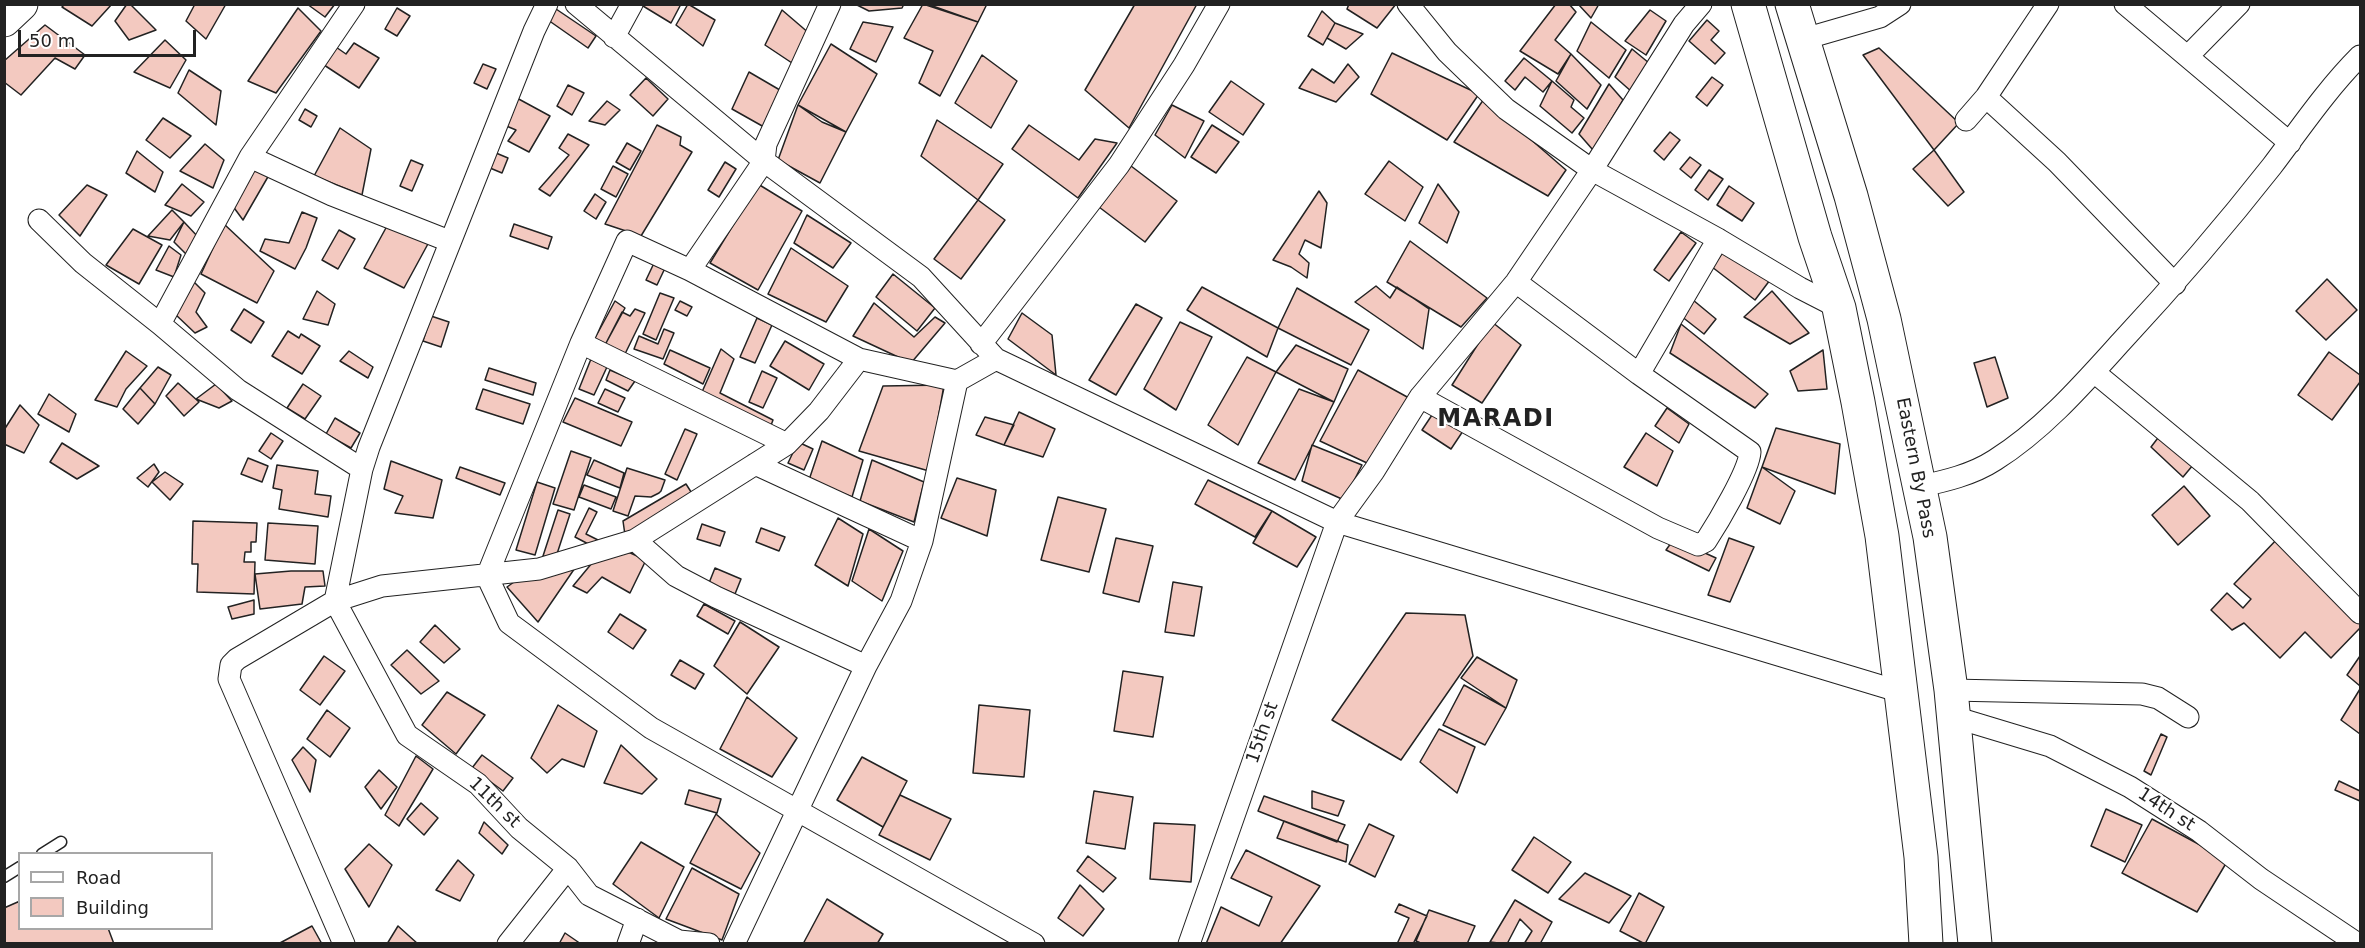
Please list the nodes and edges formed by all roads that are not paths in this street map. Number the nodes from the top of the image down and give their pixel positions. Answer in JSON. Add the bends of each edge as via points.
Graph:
{"nodes":[{"id":1,"x":21,"y":4,"type":"edge"},
{"id":2,"x":354,"y":4,"type":"edge"},
{"id":3,"x":547,"y":4,"type":"edge"},
{"id":4,"x":576,"y":4,"type":"edge"},
{"id":5,"x":632,"y":4,"type":"edge"},
{"id":6,"x":830,"y":4,"type":"edge"},
{"id":7,"x":1219,"y":4,"type":"edge"},
{"id":8,"x":1408,"y":4,"type":"edge"},
{"id":9,"x":1701,"y":4,"type":"edge"},
{"id":10,"x":1748,"y":4,"type":"edge"},
{"id":11,"x":1792,"y":4,"type":"edge"},
{"id":12,"x":1900,"y":4,"type":"edge"},
{"id":13,"x":2048,"y":4,"type":"edge"},
{"id":14,"x":2125,"y":4,"type":"edge"},
{"id":15,"x":2239,"y":4,"type":"edge"},
{"id":16,"x":4,"y":20,"type":"edge"},
{"id":17,"x":614,"y":37,"type":"junction"},
{"id":18,"x":1804,"y":39,"type":"junction"},
{"id":19,"x":2188,"y":56,"type":"junction"},
{"id":20,"x":2361,"y":56,"type":"edge"},
{"id":21,"x":1986,"y":97,"type":"junction"},
{"id":22,"x":1966,"y":120,"type":"dead end"},
{"id":23,"x":2290,"y":142,"type":"junction"},
{"id":24,"x":250,"y":157,"type":"junction"},
{"id":25,"x":764,"y":161,"type":"junction"},
{"id":26,"x":1592,"y":170,"type":"junction"},
{"id":27,"x":39,"y":220,"type":"dead end"},
{"id":28,"x":1718,"y":239,"type":"junction"},
{"id":29,"x":449,"y":240,"type":"junction"},
{"id":30,"x":690,"y":270,"type":"junction"},
{"id":31,"x":1516,"y":282,"type":"junction"},
{"id":32,"x":2175,"y":284,"type":"junction"},
{"id":33,"x":1839,"y":308,"type":"junction"},
{"id":34,"x":160,"y":324,"type":"junction"},
{"id":35,"x":581,"y":343,"type":"junction"},
{"id":36,"x":981,"y":344,"type":"junction"},
{"id":37,"x":859,"y":359,"type":"junction"},
{"id":38,"x":996,"y":359,"type":"junction"},
{"id":39,"x":2094,"y":372,"type":"junction"},
{"id":40,"x":1639,"y":374,"type":"junction"},
{"id":41,"x":957,"y":381,"type":"junction"},
{"id":42,"x":1420,"y":397,"type":"junction"},
{"id":43,"x":787,"y":444,"type":"junction"},
{"id":44,"x":755,"y":464,"type":"junction"},
{"id":45,"x":362,"y":469,"type":"junction"},
{"id":46,"x":1918,"y":487,"type":"junction"},
{"id":47,"x":1337,"y":522,"type":"junction"},
{"id":48,"x":635,"y":540,"type":"junction"},
{"id":49,"x":922,"y":541,"type":"junction"},
{"id":50,"x":487,"y":576,"type":"junction"},
{"id":51,"x":335,"y":601,"type":"junction"},
{"id":52,"x":2361,"y":613,"type":"edge"},
{"id":53,"x":866,"y":666,"type":"junction"},
{"id":54,"x":1901,"y":692,"type":"junction"},
{"id":55,"x":1953,"y":703,"type":"junction"},
{"id":56,"x":2188,"y":717,"type":"dead end"},
{"id":57,"x":796,"y":809,"type":"junction"},
{"id":58,"x":61,"y":842,"type":"dead end"},
{"id":59,"x":45,"y":852,"type":"edge"},
{"id":60,"x":18,"y":868,"type":"edge"},
{"id":61,"x":568,"y":868,"type":"junction"},
{"id":62,"x":4,"y":877,"type":"edge"},
{"id":63,"x":637,"y":919,"type":"junction"},
{"id":64,"x":344,"y":944,"type":"edge"},
{"id":65,"x":508,"y":944,"type":"edge"},
{"id":66,"x":628,"y":944,"type":"edge"},
{"id":67,"x":709,"y":944,"type":"edge"},
{"id":68,"x":734,"y":944,"type":"edge"},
{"id":69,"x":1034,"y":944,"type":"edge"},
{"id":70,"x":1189,"y":944,"type":"edge"},
{"id":71,"x":1926,"y":944,"type":"edge"},
{"id":72,"x":1976,"y":944,"type":"edge"},
{"id":73,"x":2358,"y":944,"type":"edge"}],
"edges":[{"from":1,"to":16,"type":"main road"},
{"from":2,"to":24,"type":"street"},
{"from":3,"to":29,"type":"street"},
{"from":4,"to":17,"type":"street"},
{"from":5,"to":17,"type":"street"},
{"from":6,"to":25,"type":"street","via":[[766,144]]},
{"from":7,"to":36,"type":"street","via":[[1119,165]]},
{"from":8,"to":26,"type":"street","via":[[1447,52],[1506,109]]},
{"from":9,"to":26,"type":"street","name":"15th st","via":[[1684,24]]},
{"from":10,"to":33,"type":"main road"},
{"from":11,"to":18,"type":"main road","name":"Eastern By Pass"},
{"from":12,"to":18,"type":"street","via":[[1880,17]]},
{"from":13,"to":21,"type":"street"},
{"from":14,"to":19,"type":"street"},
{"from":15,"to":19,"type":"street"},
{"from":17,"to":25,"type":"street"},
{"from":18,"to":46,"type":"main road","name":"Eastern By Pass","via":[[1884,320]]},
{"from":19,"to":23,"type":"street"},
{"from":20,"to":23,"type":"street"},
{"from":21,"to":22,"type":"street"},
{"from":21,"to":32,"type":"street","via":[[2057,162]]},
{"from":23,"to":32,"type":"street"},
{"from":24,"to":29,"type":"street","via":[[332,195]]},
{"from":24,"to":34,"type":"street"},
{"from":25,"to":30,"type":"street"},
{"from":25,"to":36,"type":"street","via":[[921,277]]},
{"from":26,"to":28,"type":"street"},
{"from":26,"to":31,"type":"street","name":"15th st"},
{"from":27,"to":34,"type":"street","via":[[83,263]]},
{"from":28,"to":33,"type":"street"},
{"from":28,"to":40,"type":"street"},
{"from":29,"to":45,"type":"street"},
{"from":30,"to":35,"type":"street","via":[[627,241]]},
{"from":30,"to":37,"type":"street"},
{"from":31,"to":40,"type":"street"},
{"from":31,"to":42,"type":"street","name":"15th st"},
{"from":32,"to":39,"type":"street"},
{"from":33,"to":54,"type":"main road","via":[[1881,536]]},
{"from":34,"to":45,"type":"street","via":[[238,390]]},
{"from":35,"to":43,"type":"street"},
{"from":35,"to":50,"type":"street"},
{"from":36,"to":38,"type":"street"},
{"from":37,"to":41,"type":"street"},
{"from":37,"to":43,"type":"street","via":[[819,411]]},
{"from":38,"to":41,"type":"street"},
{"from":38,"to":47,"type":"street"},
{"from":39,"to":46,"type":"street","via":[[2031,433],[1994,461],[1960,477]]},
{"from":39,"to":52,"type":"street","via":[[2250,501]]},
{"from":40,"to":42,"type":"street","via":[[1750,452],[1713,531],[1698,545],[1658,528]]},
{"from":41,"to":49,"type":"street"},
{"from":42,"to":47,"type":"street","name":"15th st"},
{"from":43,"to":44,"type":"street"},
{"from":44,"to":48,"type":"street"},
{"from":44,"to":49,"type":"street"},
{"from":45,"to":51,"type":"street"},
{"from":46,"to":55,"type":"main road","name":"Eastern By Pass","via":[[1930,537]]},
{"from":47,"to":54,"type":"street"},
{"from":47,"to":70,"type":"street","name":"15th st"},
{"from":48,"to":50,"type":"street","via":[[539,569]]},
{"from":48,"to":53,"type":"street","via":[[676,576]]},
{"from":49,"to":53,"type":"street","via":[[901,600]]},
{"from":50,"to":51,"type":"street","via":[[382,586]]},
{"from":50,"to":57,"type":"street","via":[[509,623],[651,728]]},
{"from":51,"to":61,"type":"street","name":"11th st","via":[[407,735],[478,784],[519,828]]},
{"from":51,"to":64,"type":"street","via":[[237,658],[229,671]]},
{"from":53,"to":57,"type":"street"},
{"from":54,"to":71,"type":"main road","via":[[1921,857]]},
{"from":55,"to":56,"type":"street","via":[[2142,694],[2158,698]]},
{"from":55,"to":72,"type":"main road","name":"Eastern By Pass"},
{"from":55,"to":73,"type":"street","name":"14th st","via":[[2130,787]]},
{"from":57,"to":68,"type":"street"},
{"from":57,"to":69,"type":"street"},
{"from":58,"to":59,"type":"lane"},
{"from":60,"to":62,"type":"lane"},
{"from":61,"to":63,"type":"street","name":"11th st","via":[[589,895]]},
{"from":61,"to":65,"type":"street"},
{"from":63,"to":66,"type":"street"},
{"from":63,"to":67,"type":"street","name":"11th st","via":[[678,941]]}]}
